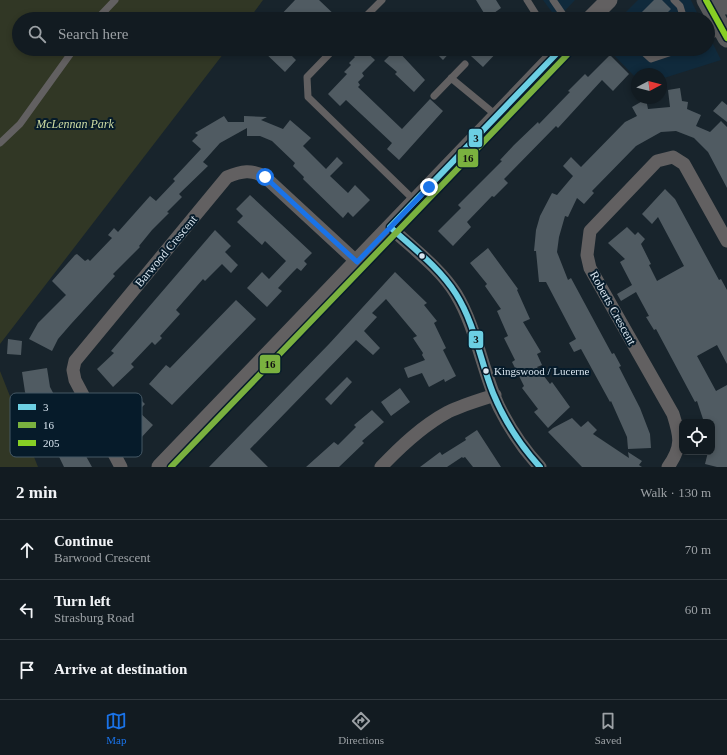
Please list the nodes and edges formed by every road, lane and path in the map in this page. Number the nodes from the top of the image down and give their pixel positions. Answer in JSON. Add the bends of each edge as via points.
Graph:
{"nodes":[{"id":1,"x":115,"y":0,"type":"edge"},
{"id":2,"x":382,"y":0,"type":"edge"},
{"id":3,"x":527,"y":0,"type":"edge"},
{"id":4,"x":554,"y":0,"type":"edge"},
{"id":5,"x":674,"y":0,"type":"edge"},
{"id":6,"x":706,"y":0,"type":"edge"},
{"id":7,"x":724,"y":0,"type":"edge"},
{"id":8,"x":727,"y":5,"type":"edge"},
{"id":9,"x":104,"y":12,"type":"edge"},
{"id":10,"x":370,"y":12,"type":"edge"},
{"id":11,"x":535,"y":12,"type":"edge"},
{"id":12,"x":562,"y":12,"type":"edge"},
{"id":13,"x":682,"y":12,"type":"edge"},
{"id":14,"x":710,"y":12,"type":"edge"},
{"id":15,"x":715,"y":24,"type":"edge"},
{"id":16,"x":719,"y":35,"type":"edge"},
{"id":17,"x":69,"y":56,"type":"edge"},
{"id":18,"x":327,"y":56,"type":"edge"},
{"id":19,"x":553,"y":56,"type":"edge"},
{"id":20,"x":647,"y":56,"type":"edge"},
{"id":21,"x":659,"y":56,"type":"edge"},
{"id":22,"x":465,"y":64,"type":"dead end"},
{"id":23,"x":451,"y":78,"type":"junction"},
{"id":24,"x":434,"y":96,"type":"dead end"},
{"id":25,"x":497,"y":116,"type":"junction"},
{"id":26,"x":0,"y":143,"type":"edge"},
{"id":27,"x":416,"y":201,"type":"junction"},
{"id":28,"x":390,"y":227,"type":"junction"},
{"id":29,"x":727,"y":241,"type":"edge"},
{"id":30,"x":357,"y":262,"type":"junction"},
{"id":31,"x":82,"y":393,"type":"edge"},
{"id":32,"x":494,"y":395,"type":"junction"},
{"id":33,"x":116,"y":457,"type":"edge"},
{"id":34,"x":121,"y":467,"type":"edge"},
{"id":35,"x":160,"y":467,"type":"edge"},
{"id":36,"x":381,"y":467,"type":"edge"},
{"id":37,"x":540,"y":467,"type":"edge"},
{"id":38,"x":668,"y":467,"type":"edge"}],
"edges":[{"from":1,"to":9,"type":"lane"},
{"from":2,"to":10,"type":"lane"},
{"from":3,"to":11,"type":"lane"},
{"from":4,"to":12,"type":"lane"},
{"from":5,"to":13,"type":"lane"},
{"from":6,"to":14,"type":"main road"},
{"from":7,"to":8,"type":"main road"},
{"from":15,"to":16,"type":"main road"},
{"from":17,"to":26,"type":"lane","via":[[20,124]]},
{"from":18,"to":27,"type":"lane","via":[[307,77],[308,97]]},
{"from":19,"to":25,"type":"street"},
{"from":20,"to":21,"type":"lane","via":[[650,59]]},
{"from":22,"to":23,"type":"lane"},
{"from":23,"to":24,"type":"lane"},
{"from":23,"to":25,"type":"lane"},
{"from":25,"to":27,"type":"street"},
{"from":27,"to":28,"type":"street"},
{"from":28,"to":30,"type":"street"},
{"from":28,"to":32,"type":"street","via":[[444,278],[456,294],[468,319]]},
{"from":29,"to":38,"type":"street","name":"Roberts Crescent","via":[[684,164],[673,157],[657,161],[590,231],[587,255],[590,268],[673,414],[680,434],[679,446]]},
{"from":30,"to":31,"type":"street","name":"Barwood Crescent","via":[[265,177],[248,171],[227,177],[75,361],[75,380]]},
{"from":30,"to":35,"type":"street"},
{"from":32,"to":36,"type":"street","via":[[449,412],[430,423],[403,444]]},
{"from":32,"to":37,"type":"street","via":[[512,430]]},
{"from":33,"to":34,"type":"street","name":"Barwood Crescent"}]}
